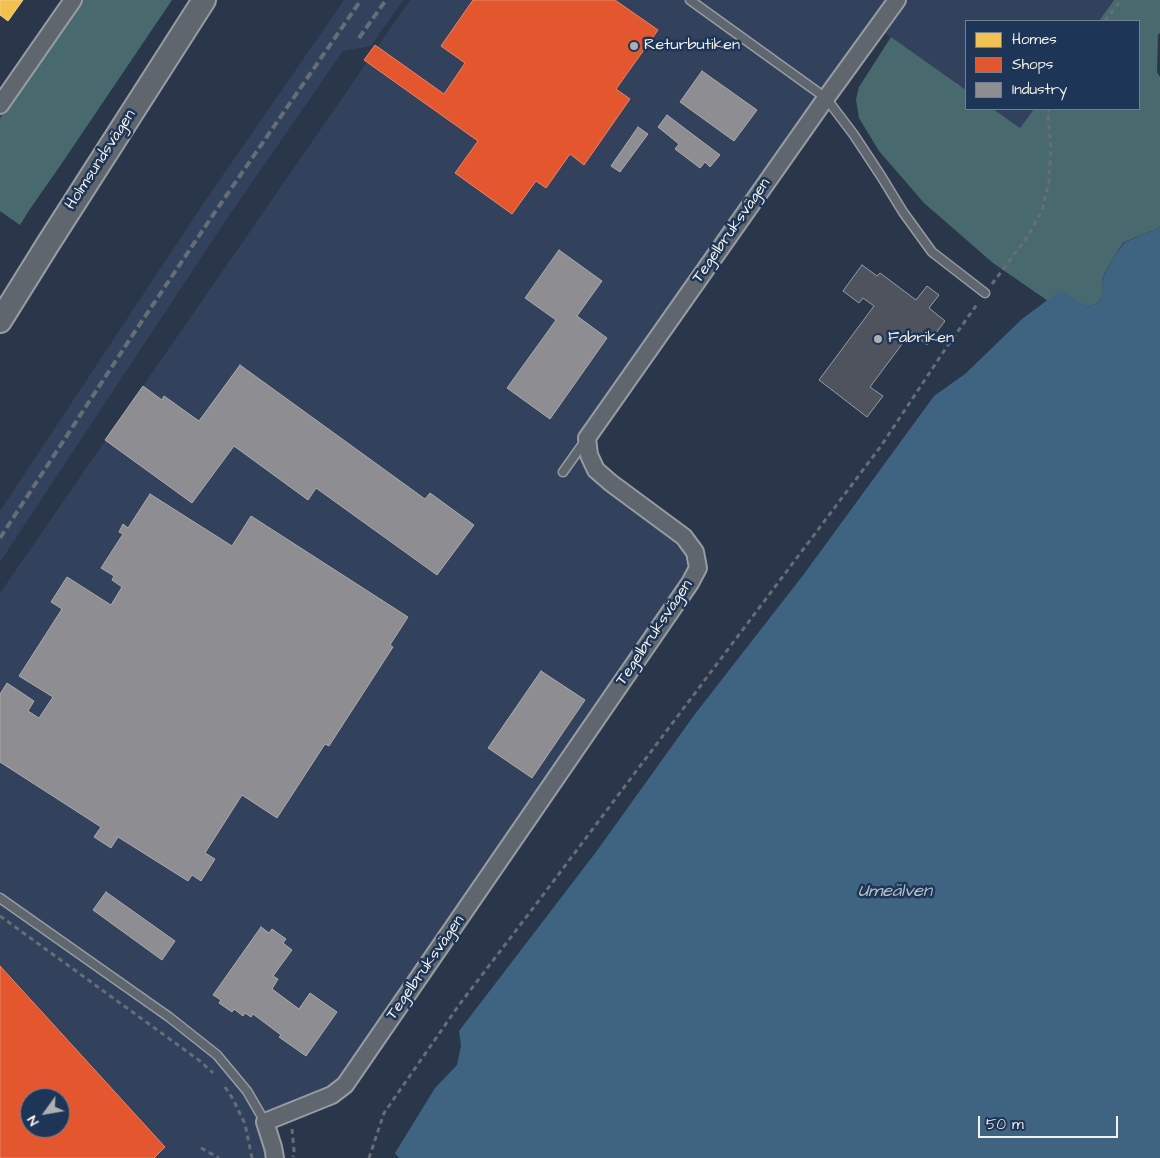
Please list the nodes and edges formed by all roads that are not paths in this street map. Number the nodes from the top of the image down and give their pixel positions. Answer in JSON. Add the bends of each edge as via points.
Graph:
{"nodes":[{"id":1,"x":72,"y":0,"type":"edge"},
{"id":2,"x":204,"y":0,"type":"edge"},
{"id":3,"x":690,"y":0,"type":"edge"},
{"id":4,"x":897,"y":0,"type":"edge"},
{"id":5,"x":826,"y":98,"type":"junction"},
{"id":6,"x":0,"y":105,"type":"edge"},
{"id":7,"x":985,"y":293,"type":"road end"},
{"id":8,"x":0,"y":321,"type":"edge"},
{"id":9,"x":587,"y":438,"type":"junction"},
{"id":10,"x":563,"y":472,"type":"dead end"},
{"id":11,"x":0,"y":898,"type":"edge"},
{"id":12,"x":265,"y":1122,"type":"junction"},
{"id":13,"x":275,"y":1158,"type":"edge"}],
"edges":[{"from":1,"to":6,"type":"street"},
{"from":2,"to":8,"type":"main road","name":"Holmsundsvägen"},
{"from":3,"to":5,"type":"lane"},
{"from":4,"to":5,"type":"street","name":"Tegelbruksvägen"},
{"from":5,"to":7,"type":"lane","via":[[932,252]]},
{"from":5,"to":9,"type":"street","name":"Tegelbruksvägen"},
{"from":9,"to":10,"type":"lane"},
{"from":9,"to":12,"type":"street","name":"Tegelbruksvägen","via":[[589,455],[596,470],[684,538],[695,552],[698,568],[345,1086],[332,1095]]},
{"from":11,"to":12,"type":"lane","via":[[169,1017],[217,1055],[247,1091]]},
{"from":12,"to":13,"type":"street"}]}
